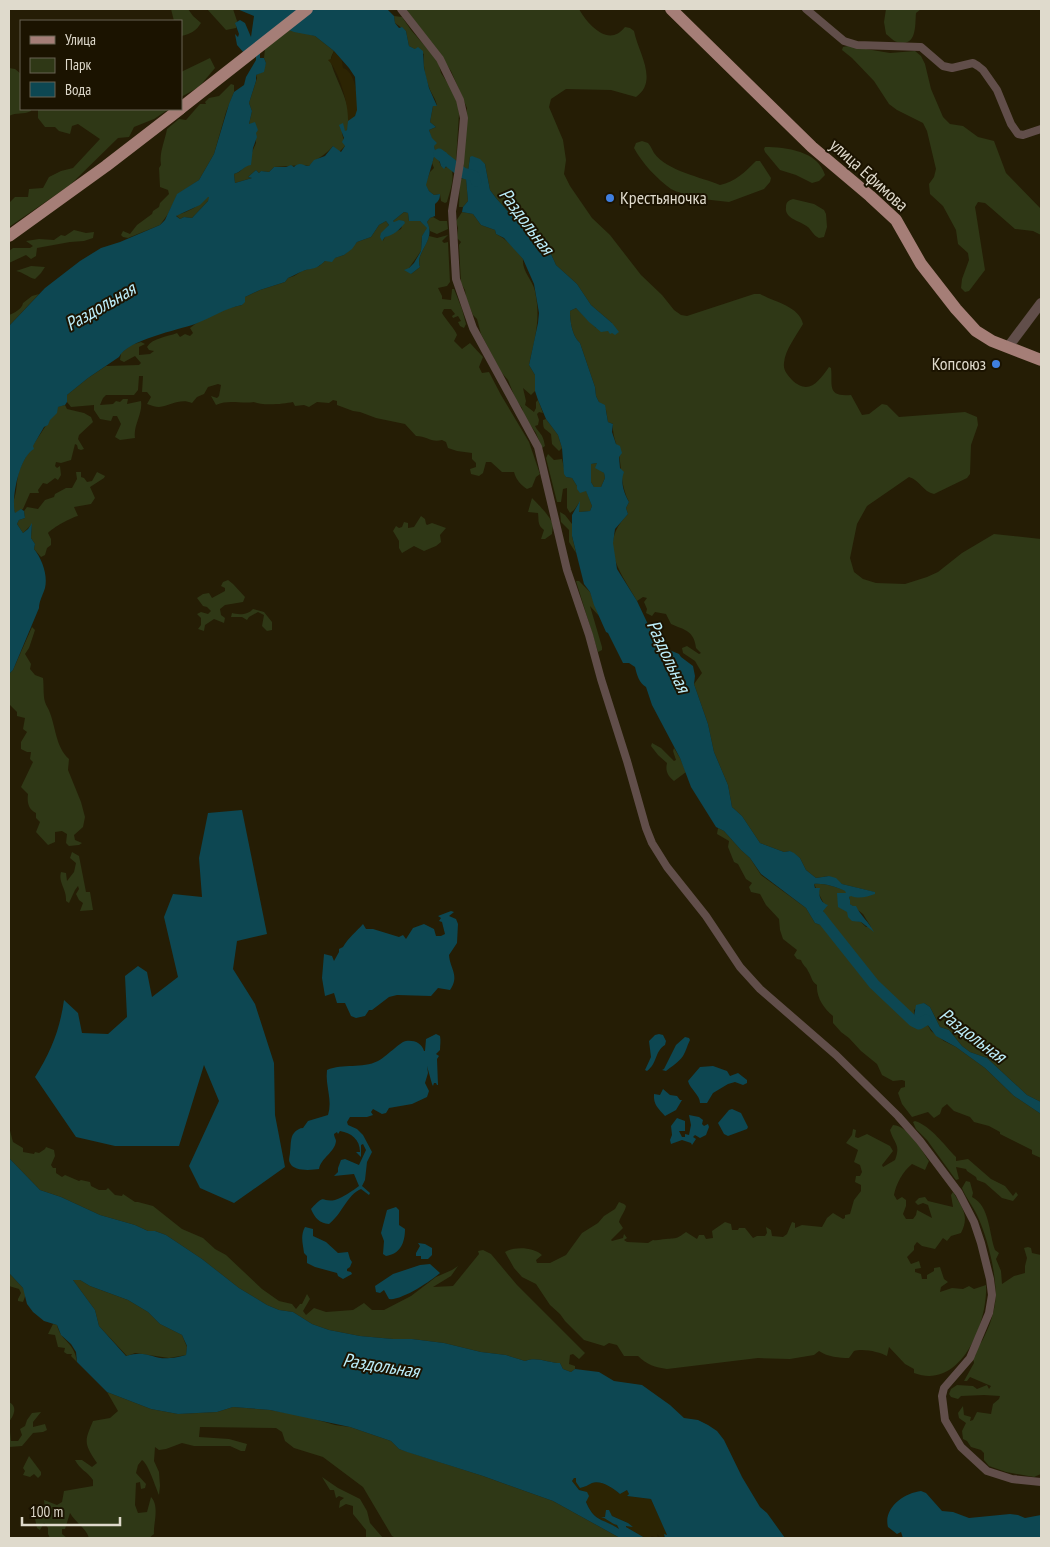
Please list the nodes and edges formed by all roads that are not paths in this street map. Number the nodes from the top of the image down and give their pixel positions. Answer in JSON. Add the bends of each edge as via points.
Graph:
{"nodes":[{"id":1,"x":307,"y":9,"type":"edge"},
{"id":2,"x":401,"y":9,"type":"edge"},
{"id":3,"x":671,"y":9,"type":"edge"},
{"id":4,"x":806,"y":9,"type":"edge"},
{"id":5,"x":182,"y":106,"type":"edge"},
{"id":6,"x":177,"y":110,"type":"edge"},
{"id":7,"x":1041,"y":128,"type":"edge"},
{"id":8,"x":9,"y":236,"type":"edge"},
{"id":9,"x":1041,"y":303,"type":"edge"},
{"id":10,"x":1008,"y":347,"type":"junction"},
{"id":11,"x":1041,"y":360,"type":"edge"},
{"id":12,"x":1041,"y":1482,"type":"edge"}],
"edges":[{"from":1,"to":5,"type":"main road"},
{"from":2,"to":12,"type":"street","via":[[440,59],[460,100],[464,118],[452,211],[456,279],[473,328],[538,447],[567,570],[649,836],[667,867],[706,916],[740,968],[898,1116],[963,1200],[981,1243],[992,1296],[989,1313],[970,1358],[944,1388],[945,1420],[961,1446],[987,1471],[1012,1479]]},
{"from":3,"to":10,"type":"main road","name":"улица Ефимова","via":[[812,147],[896,220],[941,293],[966,320],[985,336]]},
{"from":4,"to":7,"type":"street","via":[[844,41],[857,45],[921,47],[943,66],[952,68],[973,63],[983,70],[996,90],[1018,134]]},
{"from":6,"to":8,"type":"main road"},
{"from":9,"to":10,"type":"street"},
{"from":10,"to":11,"type":"main road","name":"улица Ефимова"}]}
